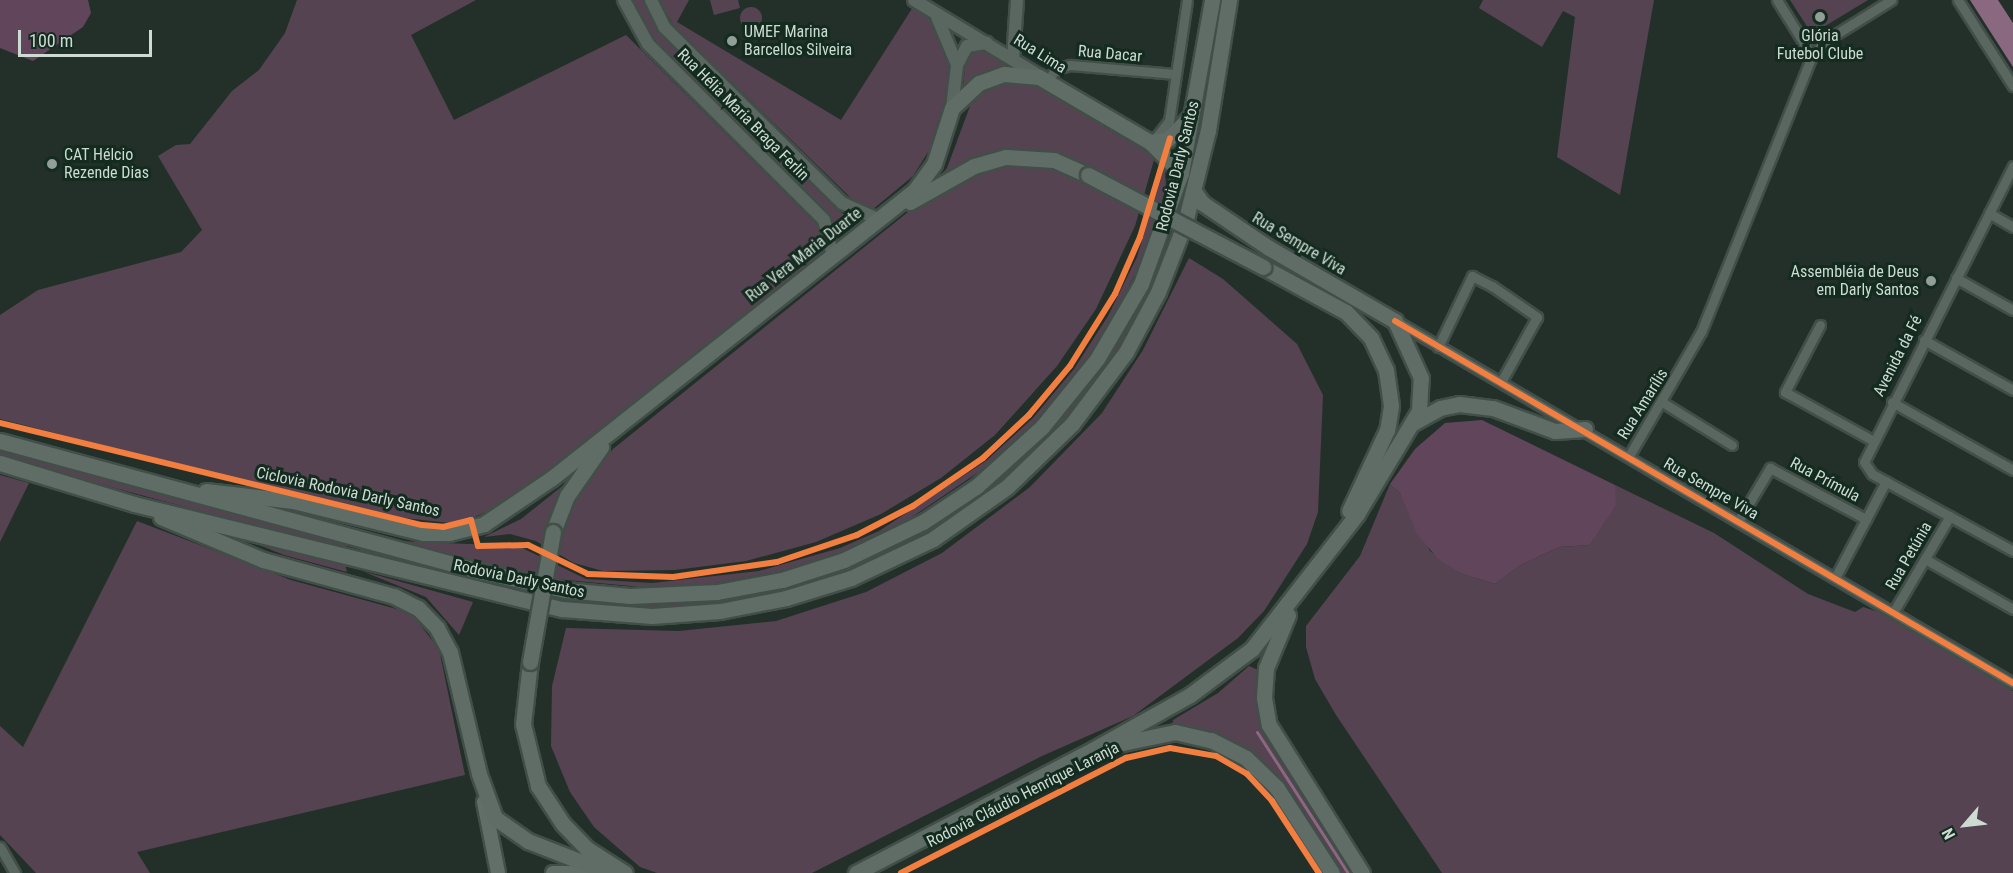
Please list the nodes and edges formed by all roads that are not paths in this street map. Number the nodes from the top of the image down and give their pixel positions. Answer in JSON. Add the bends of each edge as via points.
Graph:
{"nodes":[{"id":1,"x":624,"y":0,"type":"edge"},
{"id":2,"x":651,"y":0,"type":"edge"},
{"id":3,"x":914,"y":0,"type":"edge"},
{"id":4,"x":1017,"y":0,"type":"edge"},
{"id":5,"x":1187,"y":0,"type":"edge"},
{"id":6,"x":1212,"y":0,"type":"edge"},
{"id":7,"x":1229,"y":0,"type":"edge"},
{"id":8,"x":1777,"y":0,"type":"edge"},
{"id":9,"x":1891,"y":0,"type":"edge"},
{"id":10,"x":1958,"y":0,"type":"edge"},
{"id":11,"x":932,"y":12,"type":"junction"},
{"id":12,"x":988,"y":43,"type":"junction"},
{"id":13,"x":1812,"y":56,"type":"junction"},
{"id":14,"x":1013,"y":59,"type":"junction"},
{"id":15,"x":957,"y":65,"type":"junction"},
{"id":16,"x":1176,"y":74,"type":"junction"},
{"id":17,"x":1047,"y":81,"type":"junction"},
{"id":18,"x":2013,"y":86,"type":"edge"},
{"id":19,"x":952,"y":108,"type":"junction"},
{"id":20,"x":1190,"y":118,"type":"junction"},
{"id":21,"x":1148,"y":141,"type":"junction"},
{"id":22,"x":2013,"y":166,"type":"edge"},
{"id":23,"x":1181,"y":173,"type":"junction"},
{"id":24,"x":1194,"y":191,"type":"junction"},
{"id":25,"x":1989,"y":213,"type":"junction"},
{"id":26,"x":878,"y":219,"type":"junction"},
{"id":27,"x":2013,"y":227,"type":"edge"},
{"id":28,"x":833,"y":255,"type":"junction"},
{"id":29,"x":1956,"y":278,"type":"junction"},
{"id":30,"x":2013,"y":310,"type":"edge"},
{"id":31,"x":1395,"y":321,"type":"junction"},
{"id":32,"x":1820,"y":325,"type":"dead end"},
{"id":33,"x":1924,"y":340,"type":"junction"},
{"id":34,"x":1437,"y":346,"type":"junction"},
{"id":35,"x":1501,"y":382,"type":"junction"},
{"id":36,"x":2013,"y":390,"type":"edge"},
{"id":37,"x":1662,"y":402,"type":"junction"},
{"id":38,"x":1892,"y":402,"type":"junction"},
{"id":39,"x":644,"y":406,"type":"junction"},
{"id":40,"x":1413,"y":423,"type":"junction"},
{"id":41,"x":1585,"y":429,"type":"junction"},
{"id":42,"x":1872,"y":440,"type":"junction"},
{"id":43,"x":0,"y":441,"type":"edge"},
{"id":44,"x":1732,"y":445,"type":"dead end"},
{"id":45,"x":1629,"y":456,"type":"junction"},
{"id":46,"x":0,"y":463,"type":"edge"},
{"id":47,"x":2013,"y":470,"type":"edge"},
{"id":48,"x":1886,"y":480,"type":"junction"},
{"id":49,"x":176,"y":489,"type":"junction"},
{"id":50,"x":134,"y":504,"type":"junction"},
{"id":51,"x":1950,"y":516,"type":"junction"},
{"id":52,"x":1866,"y":519,"type":"junction"},
{"id":53,"x":1739,"y":520,"type":"junction"},
{"id":54,"x":1334,"y":547,"type":"junction"},
{"id":55,"x":2013,"y":551,"type":"edge"},
{"id":56,"x":1925,"y":559,"type":"junction"},
{"id":57,"x":1836,"y":576,"type":"junction"},
{"id":58,"x":1297,"y":596,"type":"junction"},
{"id":59,"x":2013,"y":609,"type":"edge"},
{"id":60,"x":1894,"y":610,"type":"junction"},
{"id":61,"x":2013,"y":683,"type":"edge"},
{"id":62,"x":1092,"y":750,"type":"junction"},
{"id":63,"x":479,"y":774,"type":"junction"},
{"id":64,"x":0,"y":847,"type":"edge"},
{"id":65,"x":15,"y":873,"type":"edge"},
{"id":66,"x":498,"y":873,"type":"edge"},
{"id":67,"x":553,"y":873,"type":"edge"},
{"id":68,"x":583,"y":873,"type":"edge"},
{"id":69,"x":610,"y":873,"type":"edge"},
{"id":70,"x":625,"y":873,"type":"edge"},
{"id":71,"x":856,"y":873,"type":"edge"},
{"id":72,"x":1332,"y":873,"type":"edge"},
{"id":73,"x":1362,"y":873,"type":"edge"}],
"edges":[{"from":1,"to":28,"type":"street","name":"Rua Hélia Maria Braga Ferlin","via":[[642,37],[824,220]]},
{"from":2,"to":26,"type":"street","name":"Rua Hélia Maria Braga Ferlin","via":[[664,27],[842,203]]},
{"from":3,"to":11,"type":"street","name":"Rua Lima"},
{"from":4,"to":14,"type":"street"},
{"from":5,"to":16,"type":"street"},
{"from":6,"to":20,"type":"main road","name":"Rodovia Darly Santos"},
{"from":7,"to":24,"type":"main road","name":"Rodovia Darly Santos"},
{"from":8,"to":13,"type":"street"},
{"from":9,"to":13,"type":"street","via":[[1825,41]]},
{"from":10,"to":18,"type":"street"},
{"from":11,"to":12,"type":"street","name":"Rua Lima"},
{"from":11,"to":15,"type":"street","name":"Rua Vera Maria Duarte","via":[[949,36]]},
{"from":12,"to":14,"type":"street","name":"Rua Lima"},
{"from":12,"to":15,"type":"street","via":[[967,46]]},
{"from":13,"to":37,"type":"street","name":"Rua Amarílis","via":[[1684,367]]},
{"from":14,"to":17,"type":"street","name":"Rua Lima"},
{"from":15,"to":19,"type":"street","name":"Rua Vera Maria Duarte"},
{"from":16,"to":17,"type":"street","name":"Rua Dacar","via":[[1070,65],[1056,69]]},
{"from":16,"to":21,"type":"street","via":[[1167,125]]},
{"from":17,"to":19,"type":"main road","name":"Rua Vera Maria Duarte","via":[[1022,74],[996,76],[971,88]]},
{"from":17,"to":21,"type":"main road","name":"Rua Lima"},
{"from":19,"to":26,"type":"main road","name":"Rua Vera Maria Duarte","via":[[925,178]]},
{"from":20,"to":21,"type":"main road","via":[[1167,140]]},
{"from":20,"to":23,"type":"main road","name":"Rodovia Darly Santos"},
{"from":21,"to":23,"type":"main road","name":"Rua Lima"},
{"from":22,"to":25,"type":"street","name":"Avenida da Fé"},
{"from":23,"to":49,"type":"main road","name":"Rodovia Darly Santos","via":[[1131,303],[1097,359],[1057,411],[1011,458],[941,511],[884,543],[824,567],[717,592],[652,596],[586,593],[480,572]]},
{"from":24,"to":31,"type":"main road","name":"Rua Sempre Viva","via":[[1202,203],[1269,248]]},
{"from":24,"to":50,"type":"main road","name":"Rodovia Darly Santos","via":[[1167,271],[1137,332],[1100,389],[1056,441],[989,501],[933,539],[872,569],[808,592],[697,614],[584,612],[481,592]]},
{"from":25,"to":27,"type":"street"},
{"from":25,"to":29,"type":"street","name":"Avenida da Fé"},
{"from":26,"to":28,"type":"main road","name":"Rua Vera Maria Duarte"},
{"from":26,"to":54,"type":"main road","bridge":true,"via":[[995,159],[1042,158],[1088,175],[1346,312],[1371,338],[1386,370],[1391,406],[1387,430]]},
{"from":28,"to":39,"type":"main road","name":"Rua Vera Maria Duarte"},
{"from":29,"to":30,"type":"street"},
{"from":29,"to":33,"type":"street","name":"Avenida da Fé"},
{"from":31,"to":34,"type":"street","name":"Rua Sempre Viva"},
{"from":31,"to":40,"type":"main road","via":[[1421,378],[1419,411]]},
{"from":32,"to":42,"type":"street","via":[[1785,392]]},
{"from":33,"to":36,"type":"street"},
{"from":33,"to":38,"type":"street","name":"Avenida da Fé"},
{"from":34,"to":35,"type":"street","name":"Rua Sempre Viva"},
{"from":34,"to":35,"type":"street","via":[[1472,276],[1492,286],[1538,317]]},
{"from":35,"to":41,"type":"street","name":"Rua Sempre Viva"},
{"from":37,"to":44,"type":"street"},
{"from":37,"to":45,"type":"street","name":"Rua Amarílis"},
{"from":38,"to":42,"type":"street","name":"Avenida da Fé"},
{"from":38,"to":47,"type":"street"},
{"from":39,"to":49,"type":"main road","via":[[505,513],[462,531],[423,533],[293,501]]},
{"from":39,"to":70,"type":"main road","bridge":true,"via":[[585,467],[567,496],[553,532],[530,662],[524,724],[535,778],[563,824],[586,848]]},
{"from":40,"to":41,"type":"main road","via":[[1440,408],[1459,404],[1493,408],[1555,431]]},
{"from":40,"to":54,"type":"main road"},
{"from":41,"to":45,"type":"street","name":"Rua Sempre Viva"},
{"from":42,"to":48,"type":"street","name":"Avenida da Fé","via":[[1866,466]]},
{"from":43,"to":49,"type":"main road","name":"Rodovia Darly Santos"},
{"from":45,"to":53,"type":"street","name":"Rua Sempre Viva"},
{"from":46,"to":50,"type":"main road","name":"Rodovia Darly Santos"},
{"from":48,"to":51,"type":"street"},
{"from":48,"to":52,"type":"street"},
{"from":50,"to":63,"type":"main road","via":[[263,560],[411,603],[442,635]]},
{"from":51,"to":55,"type":"street"},
{"from":51,"to":56,"type":"street","name":"Rua Petúnia"},
{"from":52,"to":53,"type":"street","name":"Rua Prímula","via":[[1770,468]]},
{"from":52,"to":57,"type":"street"},
{"from":53,"to":57,"type":"street","name":"Rua Sempre Viva"},
{"from":54,"to":58,"type":"main road"},
{"from":56,"to":59,"type":"street"},
{"from":56,"to":60,"type":"street","name":"Rua Petúnia"},
{"from":57,"to":60,"type":"street","name":"Rua Sempre Viva"},
{"from":58,"to":62,"type":"main road","via":[[1236,662],[1190,695]]},
{"from":58,"to":73,"type":"main road","via":[[1266,668],[1265,711],[1278,743]]},
{"from":60,"to":61,"type":"street","name":"Rua Sempre Viva"},
{"from":62,"to":71,"type":"main road"},
{"from":62,"to":72,"type":"main road","name":"Rodovia Cláudio Henrique Laranja","via":[[1175,732],[1229,749],[1277,788]]},
{"from":63,"to":66,"type":"main road"},
{"from":63,"to":69,"type":"main road","via":[[493,814],[509,831]]},
{"from":64,"to":65,"type":"street"},
{"from":67,"to":68,"type":"main road"}]}
